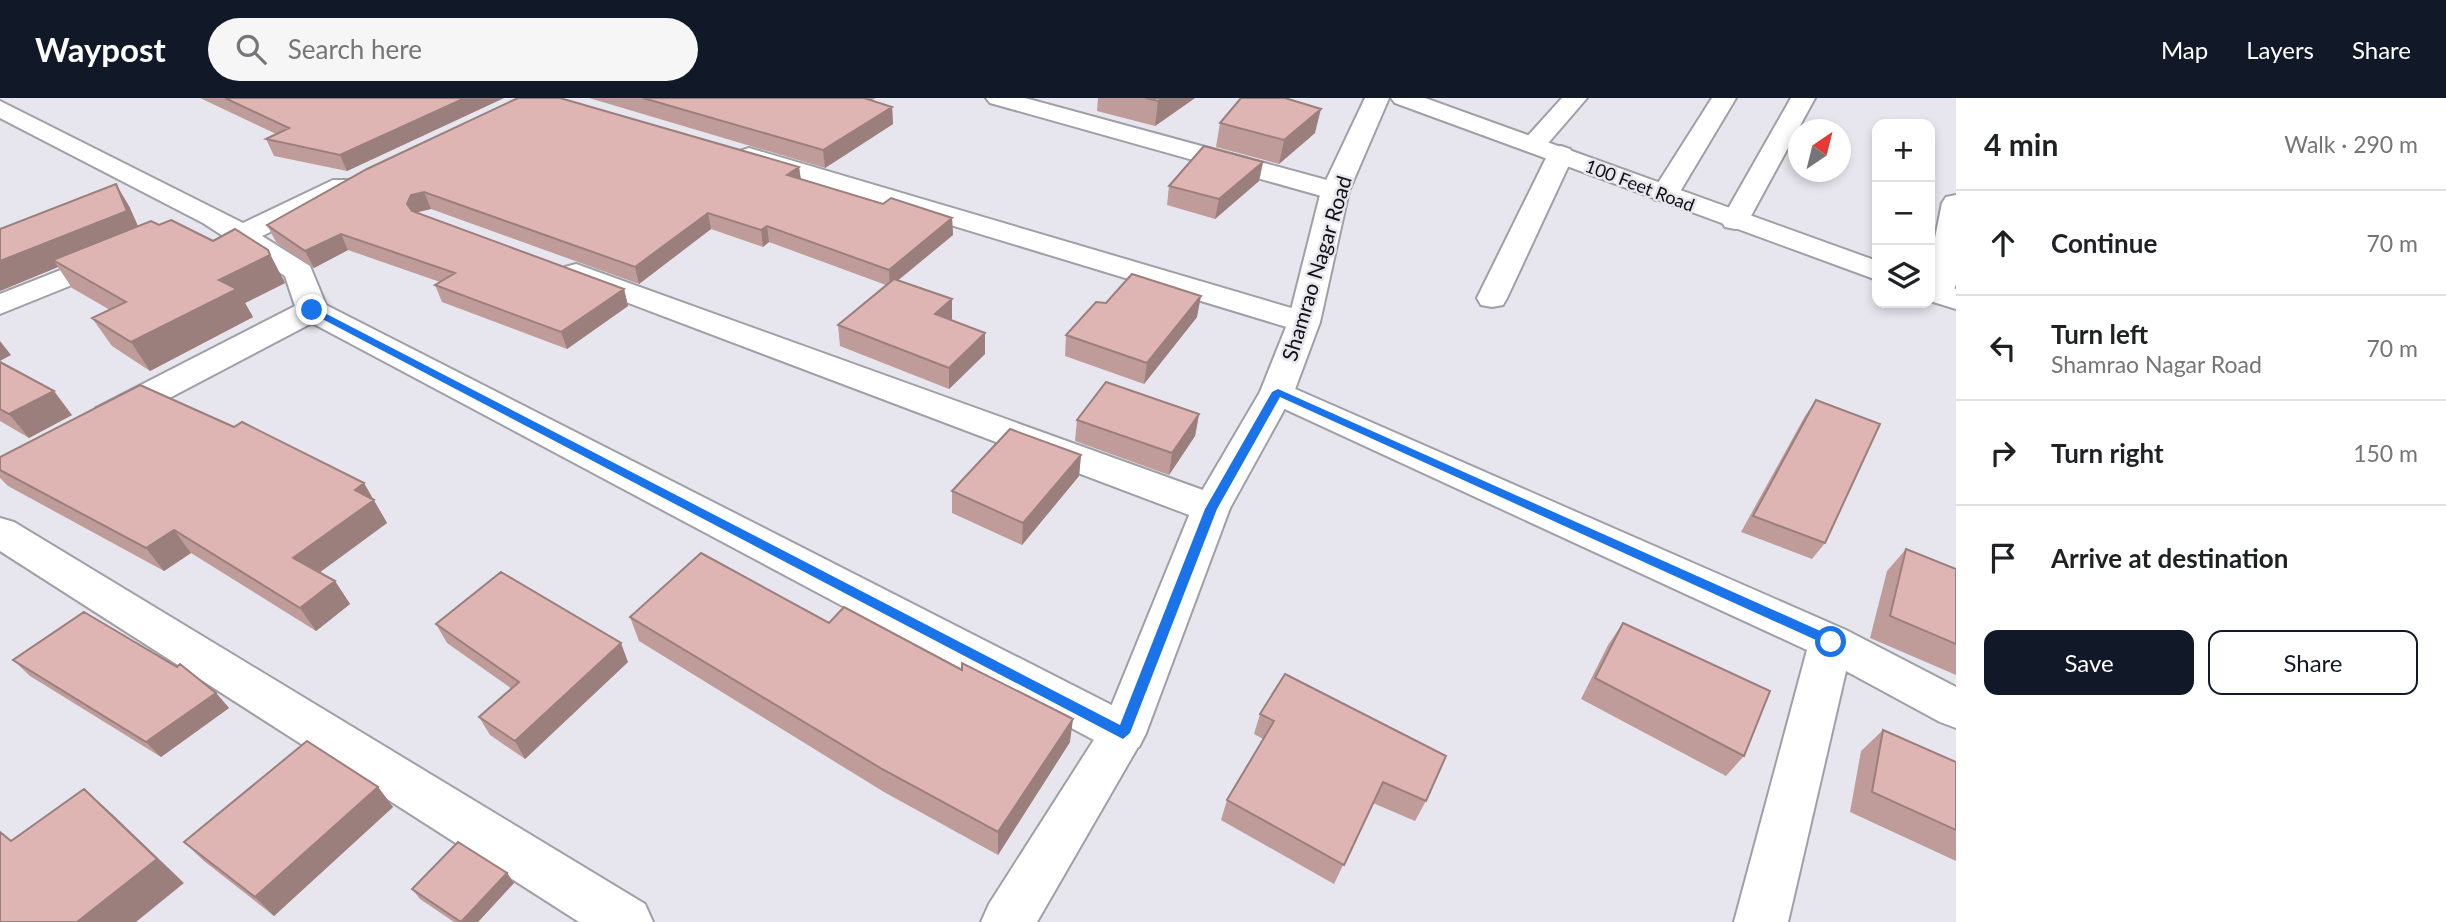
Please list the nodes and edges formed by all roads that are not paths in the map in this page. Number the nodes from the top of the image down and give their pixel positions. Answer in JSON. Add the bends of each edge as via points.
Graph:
{"nodes":[{"id":1,"x":998,"y":98,"type":"edge"},
{"id":2,"x":1377,"y":98,"type":"edge"},
{"id":3,"x":1403,"y":98,"type":"edge"},
{"id":4,"x":1575,"y":98,"type":"edge"},
{"id":5,"x":1724,"y":98,"type":"edge"},
{"id":6,"x":1802,"y":98,"type":"edge"},
{"id":7,"x":0,"y":108,"type":"edge"},
{"id":8,"x":1534,"y":144,"type":"junction"},
{"id":9,"x":728,"y":150,"type":"edge"},
{"id":10,"x":1561,"y":154,"type":"junction"},
{"id":11,"x":366,"y":175,"type":"edge"},
{"id":12,"x":1335,"y":191,"type":"junction"},
{"id":13,"x":1665,"y":194,"type":"junction"},
{"id":14,"x":1956,"y":203,"type":"edge"},
{"id":15,"x":1735,"y":221,"type":"junction"},
{"id":16,"x":227,"y":226,"type":"junction"},
{"id":17,"x":175,"y":232,"type":"edge"},
{"id":18,"x":138,"y":248,"type":"edge"},
{"id":19,"x":547,"y":262,"type":"edge"},
{"id":20,"x":1872,"y":269,"type":"edge"},
{"id":21,"x":1942,"y":294,"type":"edge"},
{"id":22,"x":1492,"y":298,"type":"dead end"},
{"id":23,"x":0,"y":305,"type":"edge"},
{"id":24,"x":312,"y":310,"type":"junction"},
{"id":25,"x":1304,"y":322,"type":"junction"},
{"id":26,"x":1278,"y":392,"type":"junction"},
{"id":27,"x":84,"y":428,"type":"edge"},
{"id":28,"x":1211,"y":509,"type":"junction"},
{"id":29,"x":0,"y":532,"type":"edge"},
{"id":30,"x":1831,"y":642,"type":"junction"},
{"id":31,"x":1956,"y":709,"type":"edge"},
{"id":32,"x":1123,"y":733,"type":"junction"},
{"id":33,"x":626,"y":922,"type":"edge"},
{"id":34,"x":1008,"y":922,"type":"edge"},
{"id":35,"x":1761,"y":922,"type":"edge"}],
"edges":[{"from":1,"to":12,"type":"street"},
{"from":2,"to":12,"type":"street","name":"Shamrao Nagar Road"},
{"from":3,"to":8,"type":"street","name":"100 Feet Road"},
{"from":4,"to":8,"type":"street"},
{"from":5,"to":13,"type":"street"},
{"from":6,"to":15,"type":"street"},
{"from":7,"to":16,"type":"street"},
{"from":8,"to":10,"type":"street","name":"100 Feet Road"},
{"from":9,"to":25,"type":"street"},
{"from":10,"to":13,"type":"street","name":"100 Feet Road"},
{"from":10,"to":22,"type":"street"},
{"from":11,"to":16,"type":"street"},
{"from":12,"to":25,"type":"street","name":"Shamrao Nagar Road"},
{"from":13,"to":15,"type":"street","name":"100 Feet Road"},
{"from":14,"to":21,"type":"street"},
{"from":15,"to":20,"type":"street","name":"100 Feet Road"},
{"from":16,"to":17,"type":"street"},
{"from":16,"to":24,"type":"street","via":[[299,272]]},
{"from":18,"to":23,"type":"street"},
{"from":19,"to":28,"type":"street"},
{"from":24,"to":27,"type":"street"},
{"from":24,"to":32,"type":"street"},
{"from":25,"to":26,"type":"street","name":"Shamrao Nagar Road"},
{"from":26,"to":28,"type":"street","name":"Shamrao Nagar Road"},
{"from":26,"to":30,"type":"street"},
{"from":28,"to":32,"type":"street","name":"Shamrao Nagar Road"},
{"from":29,"to":33,"type":"street"},
{"from":30,"to":31,"type":"street"},
{"from":30,"to":35,"type":"street"},
{"from":32,"to":34,"type":"street","name":"Shamrao Nagar Road"}]}
